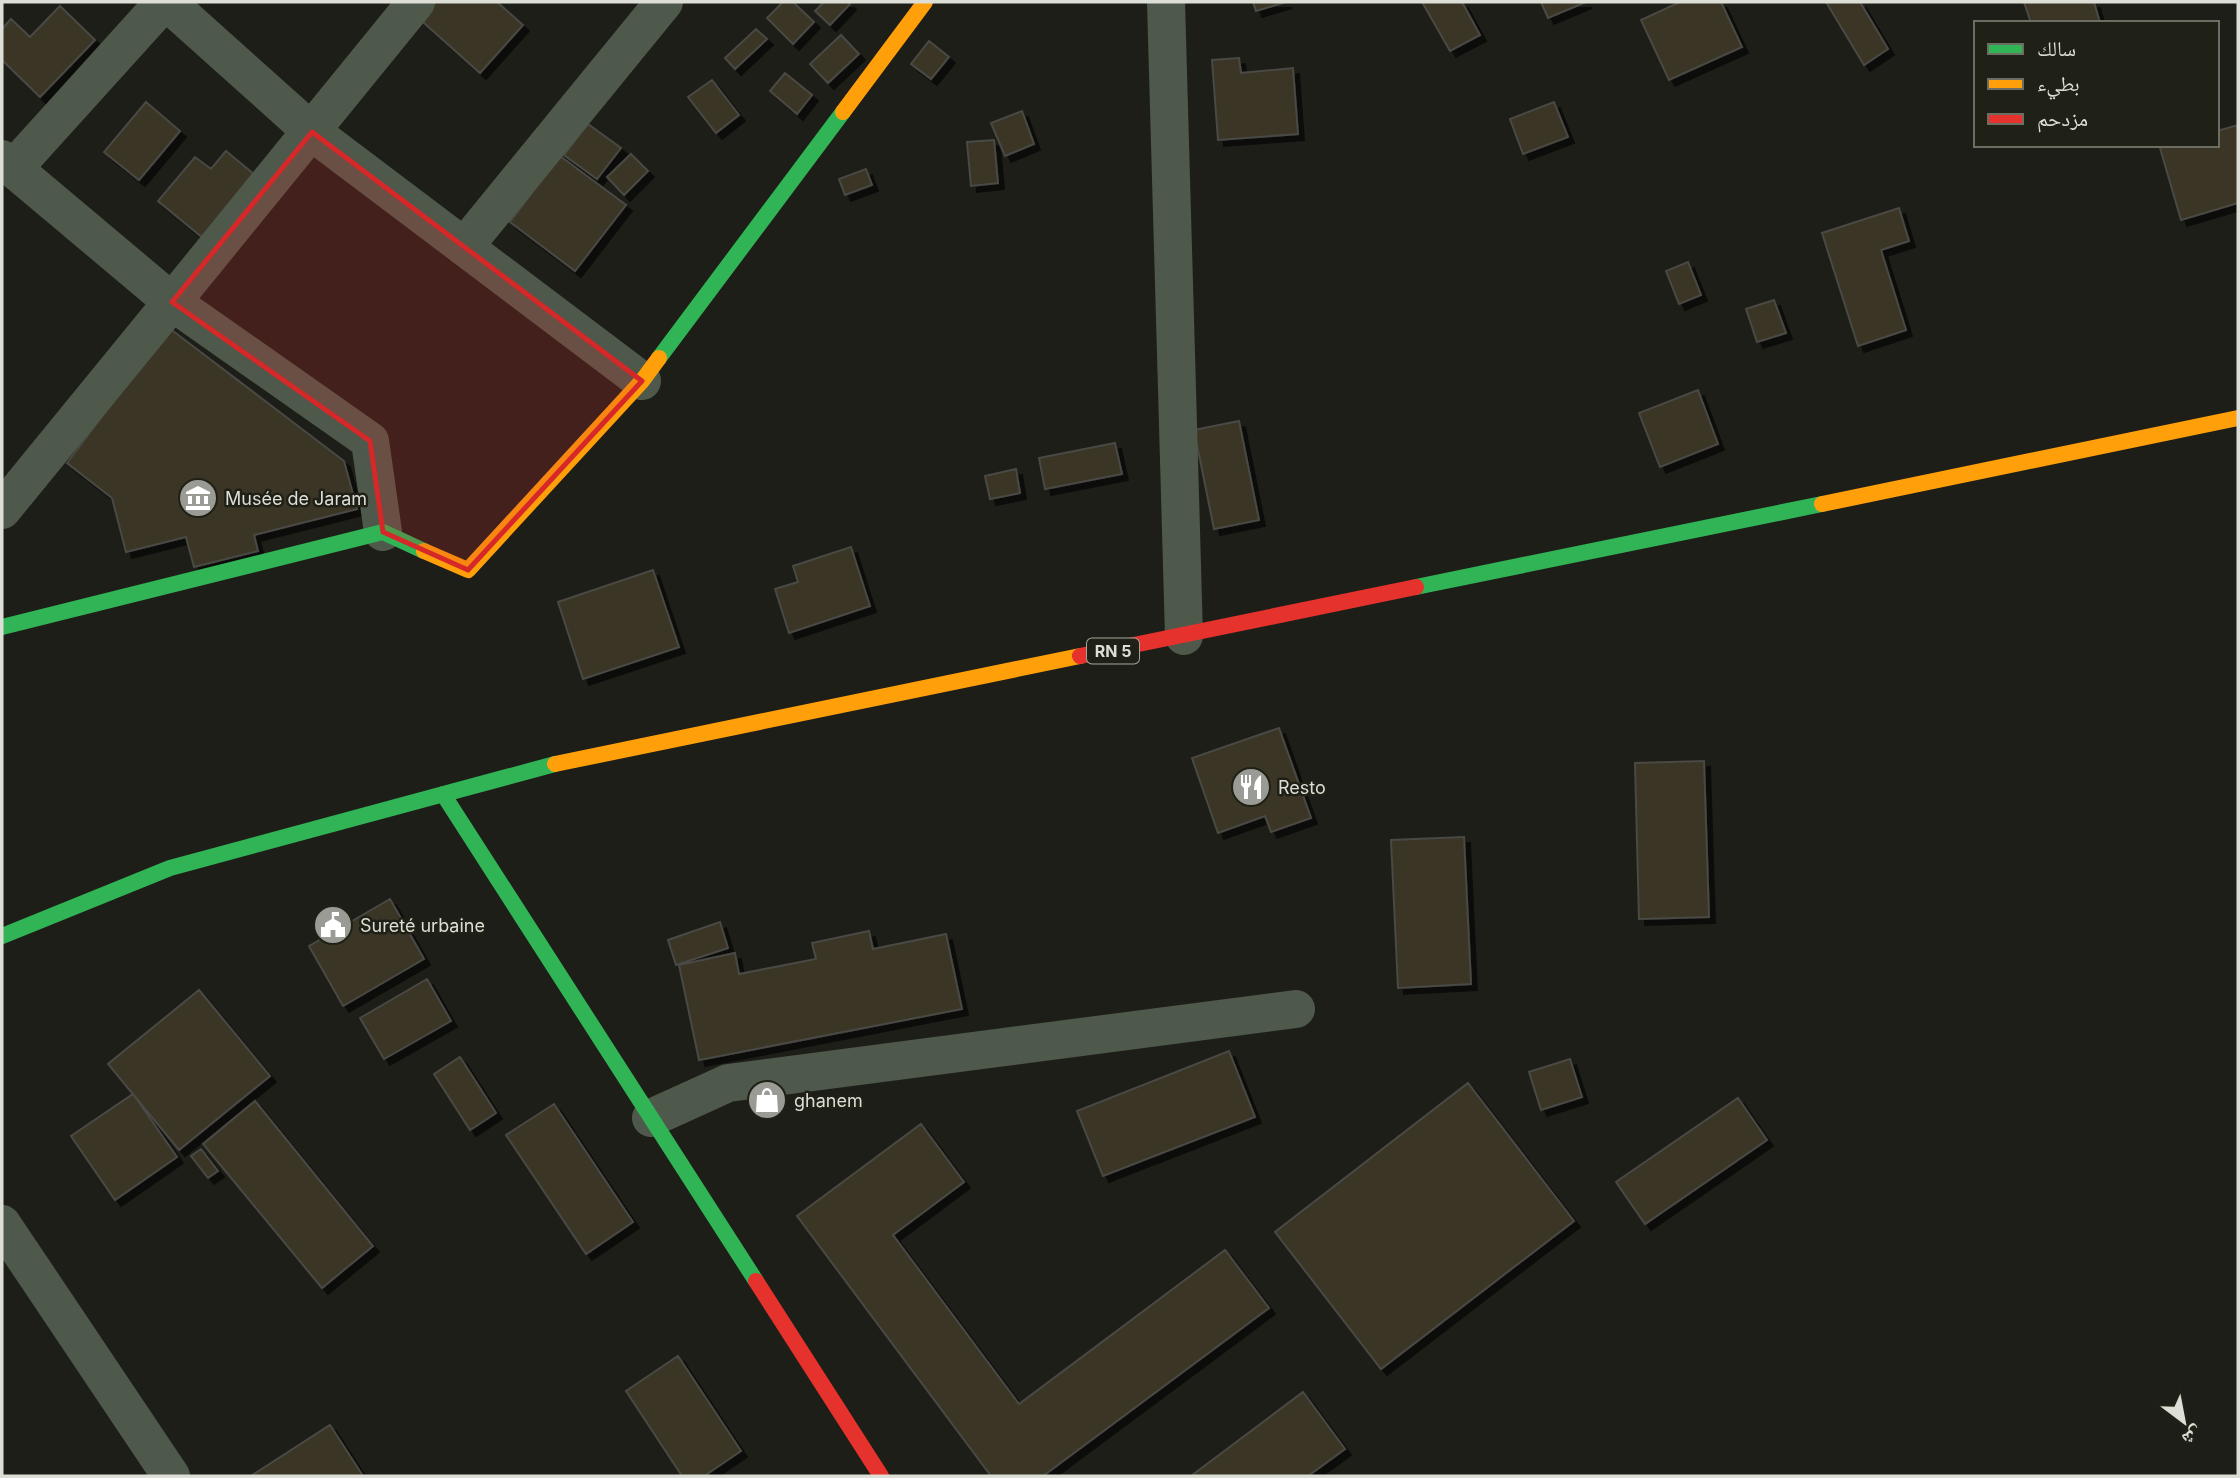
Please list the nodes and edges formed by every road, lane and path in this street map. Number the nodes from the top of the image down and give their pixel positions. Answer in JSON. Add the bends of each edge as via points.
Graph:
{"nodes":[{"id":1,"x":166,"y":2,"type":"edge"},
{"id":2,"x":416,"y":2,"type":"edge"},
{"id":3,"x":664,"y":2,"type":"edge"},
{"id":4,"x":925,"y":2,"type":"edge"},
{"id":5,"x":1166,"y":2,"type":"edge"},
{"id":6,"x":312,"y":132,"type":"junction"},
{"id":7,"x":8,"y":164,"type":"edge"},
{"id":8,"x":464,"y":247,"type":"junction"},
{"id":9,"x":172,"y":302,"type":"junction"},
{"id":10,"x":642,"y":381,"type":"junction"},
{"id":11,"x":2238,"y":418,"type":"edge"},
{"id":12,"x":2,"y":510,"type":"edge"},
{"id":13,"x":383,"y":532,"type":"junction"},
{"id":14,"x":2,"y":627,"type":"edge"},
{"id":15,"x":1184,"y":636,"type":"junction"},
{"id":16,"x":443,"y":794,"type":"junction"},
{"id":17,"x":2,"y":936,"type":"edge"},
{"id":18,"x":1296,"y":1009,"type":"dead end"},
{"id":19,"x":652,"y":1118,"type":"junction"},
{"id":20,"x":2,"y":1224,"type":"edge"},
{"id":21,"x":13,"y":1263,"type":"edge"},
{"id":22,"x":172,"y":1476,"type":"edge"},
{"id":23,"x":881,"y":1476,"type":"edge"}],
"edges":[{"from":1,"to":6,"type":"street"},
{"from":1,"to":7,"type":"street"},
{"from":2,"to":6,"type":"street"},
{"from":3,"to":8,"type":"street"},
{"from":4,"to":10,"type":"main road"},
{"from":5,"to":15,"type":"street"},
{"from":6,"to":8,"type":"street"},
{"from":6,"to":9,"type":"street"},
{"from":7,"to":9,"type":"street"},
{"from":8,"to":10,"type":"street"},
{"from":9,"to":12,"type":"street"},
{"from":9,"to":13,"type":"street","via":[[370,441]]},
{"from":10,"to":13,"type":"main road","via":[[467,570]]},
{"from":11,"to":15,"type":"main road","number":"RN 5"},
{"from":13,"to":14,"type":"main road"},
{"from":15,"to":16,"type":"main road","number":"RN 5","via":[[523,771]]},
{"from":16,"to":17,"type":"main road","number":"RN 5","via":[[170,869]]},
{"from":16,"to":19,"type":"main road"},
{"from":18,"to":19,"type":"street","via":[[728,1083]]},
{"from":19,"to":23,"type":"main road"},
{"from":20,"to":21,"type":"street"},
{"from":21,"to":22,"type":"street"}]}
